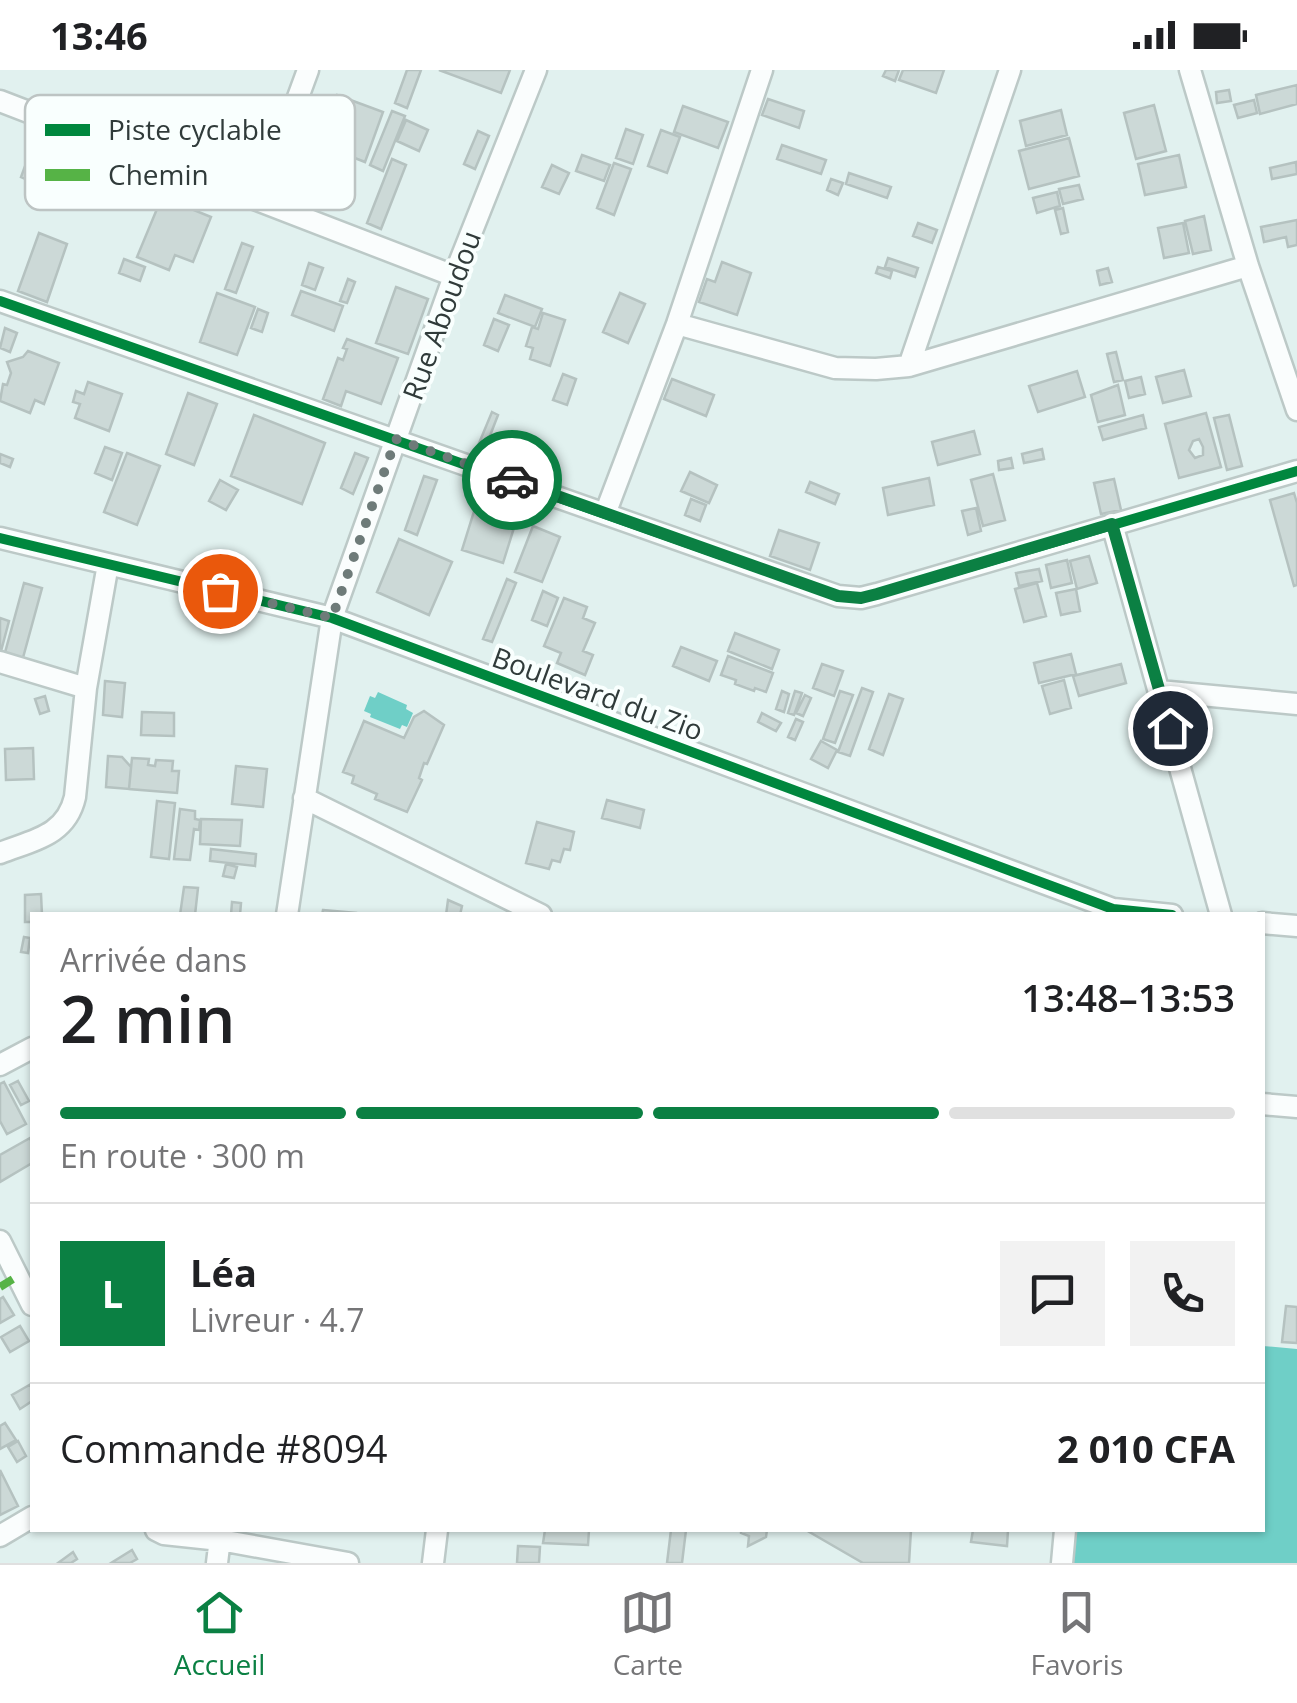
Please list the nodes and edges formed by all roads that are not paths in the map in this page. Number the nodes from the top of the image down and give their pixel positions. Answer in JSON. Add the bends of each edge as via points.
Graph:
{"nodes":[{"id":1,"x":308,"y":70,"type":"edge"},
{"id":2,"x":536,"y":70,"type":"edge"},
{"id":3,"x":762,"y":70,"type":"edge"},
{"id":4,"x":1010,"y":70,"type":"edge"},
{"id":5,"x":1190,"y":70,"type":"edge"},
{"id":6,"x":299,"y":95,"type":"edge"},
{"id":7,"x":0,"y":102,"type":"edge"},
{"id":8,"x":25,"y":112,"type":"edge"},
{"id":9,"x":283,"y":210,"type":"edge"},
{"id":10,"x":1248,"y":266,"type":"junction"},
{"id":11,"x":454,"y":276,"type":"junction"},
{"id":12,"x":0,"y":301,"type":"edge"},
{"id":13,"x":677,"y":324,"type":"junction"},
{"id":14,"x":909,"y":366,"type":"junction"},
{"id":15,"x":1297,"y":410,"type":"edge"},
{"id":16,"x":396,"y":439,"type":"junction"},
{"id":17,"x":1297,"y":472,"type":"edge"},
{"id":18,"x":605,"y":514,"type":"junction"},
{"id":19,"x":1112,"y":524,"type":"junction"},
{"id":20,"x":0,"y":538,"type":"edge"},
{"id":21,"x":108,"y":564,"type":"junction"},
{"id":22,"x":332,"y":618,"type":"junction"},
{"id":23,"x":0,"y":662,"type":"edge"},
{"id":24,"x":86,"y":688,"type":"junction"},
{"id":25,"x":1160,"y":691,"type":"junction"},
{"id":26,"x":1297,"y":704,"type":"edge"},
{"id":27,"x":304,"y":798,"type":"junction"},
{"id":28,"x":0,"y":853,"type":"edge"},
{"id":29,"x":508,"y":907,"type":"edge"},
{"id":30,"x":287,"y":912,"type":"edge"},
{"id":31,"x":1112,"y":912,"type":"edge"},
{"id":32,"x":1221,"y":912,"type":"edge"},
{"id":33,"x":1265,"y":923,"type":"edge"},
{"id":34,"x":1297,"y":926,"type":"edge"},
{"id":35,"x":30,"y":1049,"type":"edge"},
{"id":36,"x":0,"y":1065,"type":"edge"},
{"id":37,"x":1265,"y":1104,"type":"edge"},
{"id":38,"x":1297,"y":1107,"type":"edge"},
{"id":39,"x":0,"y":1241,"type":"edge"},
{"id":40,"x":30,"y":1301,"type":"edge"},
{"id":41,"x":30,"y":1517,"type":"edge"},
{"id":42,"x":160,"y":1532,"type":"edge"},
{"id":43,"x":438,"y":1532,"type":"edge"},
{"id":44,"x":1065,"y":1532,"type":"edge"},
{"id":45,"x":221,"y":1535,"type":"edge"},
{"id":46,"x":0,"y":1536,"type":"edge"},
{"id":47,"x":217,"y":1563,"type":"edge"},
{"id":48,"x":348,"y":1563,"type":"edge"},
{"id":49,"x":434,"y":1563,"type":"edge"},
{"id":50,"x":1062,"y":1563,"type":"edge"}],
"edges":[{"from":1,"to":6,"type":"street"},
{"from":2,"to":11,"type":"street","name":"Rue Aboudou"},
{"from":3,"to":13,"type":"street"},
{"from":4,"to":14,"type":"street"},
{"from":5,"to":10,"type":"street"},
{"from":7,"to":8,"type":"street"},
{"from":9,"to":11,"type":"street"},
{"from":10,"to":14,"type":"street"},
{"from":10,"to":15,"type":"street"},
{"from":11,"to":16,"type":"street","name":"Rue Aboudou"},
{"from":12,"to":16,"type":"street"},
{"from":13,"to":14,"type":"street","via":[[835,368]]},
{"from":13,"to":18,"type":"street"},
{"from":16,"to":18,"type":"street"},
{"from":16,"to":22,"type":"street","name":"Rue Aboudou"},
{"from":17,"to":19,"type":"street"},
{"from":18,"to":19,"type":"street","via":[[851,598]]},
{"from":19,"to":25,"type":"street"},
{"from":20,"to":21,"type":"street","name":"Boulevard du Zio"},
{"from":21,"to":22,"type":"street","name":"Boulevard du Zio"},
{"from":21,"to":24,"type":"street"},
{"from":22,"to":27,"type":"street","name":"Rue Aboudou"},
{"from":22,"to":31,"type":"street","name":"Boulevard du Zio"},
{"from":23,"to":24,"type":"street"},
{"from":24,"to":28,"type":"street","via":[[72,810],[56,830]]},
{"from":25,"to":26,"type":"street"},
{"from":25,"to":32,"type":"street"},
{"from":27,"to":29,"type":"street"},
{"from":27,"to":30,"type":"street","name":"Rue Aboudou"},
{"from":33,"to":34,"type":"street"},
{"from":35,"to":36,"type":"street"},
{"from":37,"to":38,"type":"street"},
{"from":39,"to":40,"type":"street"},
{"from":41,"to":46,"type":"street"},
{"from":42,"to":45,"type":"street"},
{"from":43,"to":49,"type":"street"},
{"from":44,"to":50,"type":"street"},
{"from":45,"to":47,"type":"street"},
{"from":45,"to":48,"type":"street"}]}
